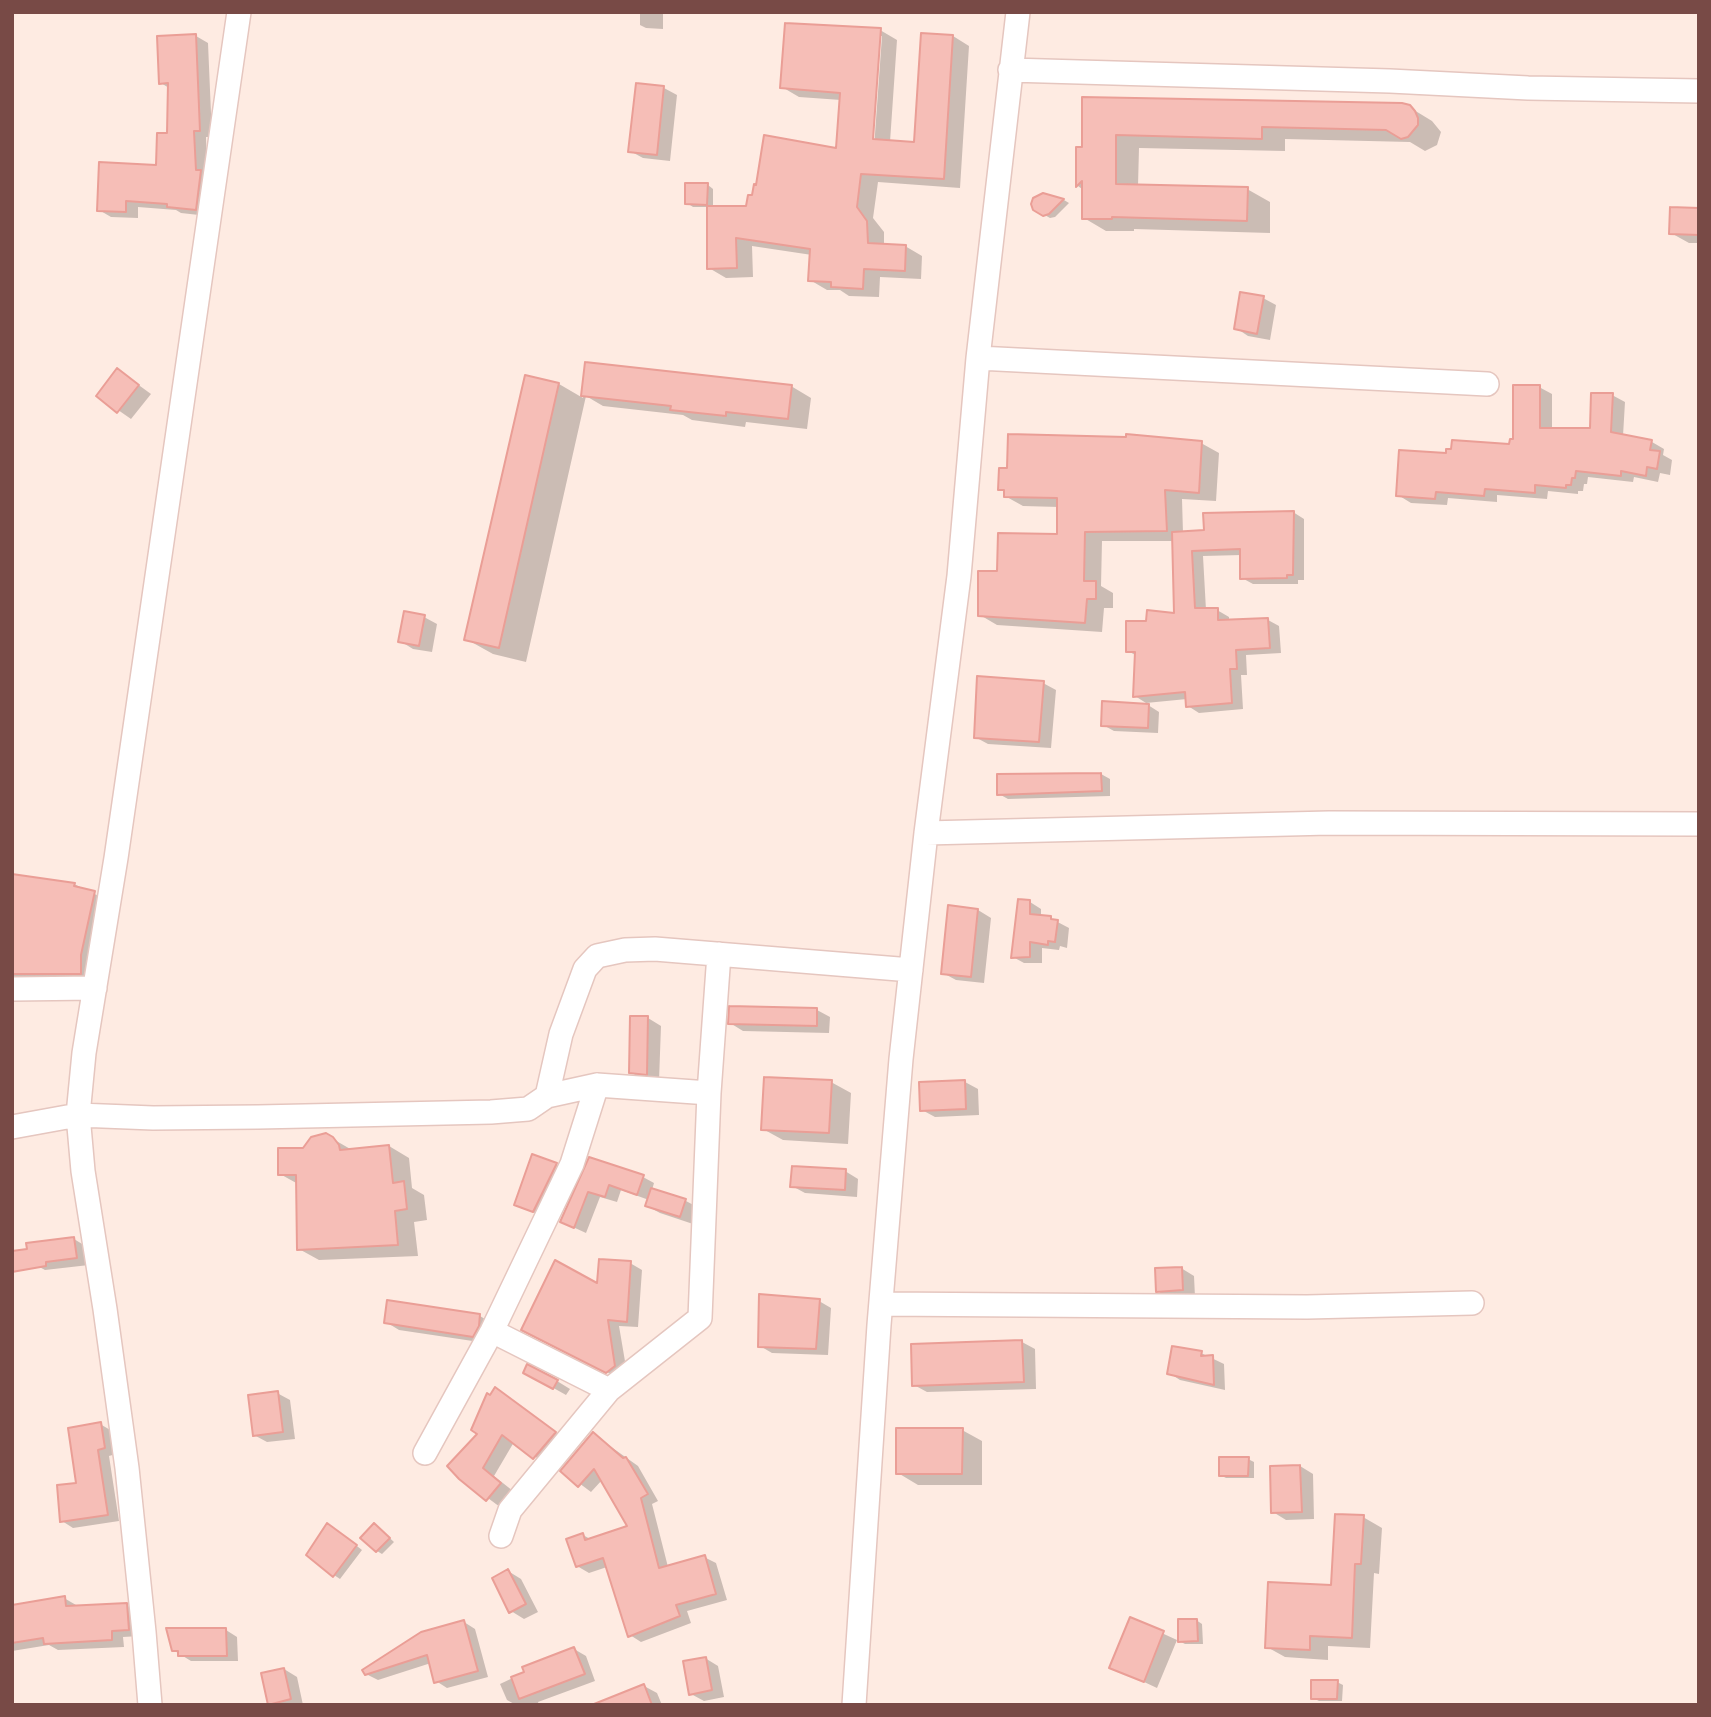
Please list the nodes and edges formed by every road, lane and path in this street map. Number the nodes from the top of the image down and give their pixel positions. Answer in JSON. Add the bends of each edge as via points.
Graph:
{"nodes":[{"id":1,"x":239,"y":12,"type":"edge"},
{"id":2,"x":1018,"y":12,"type":"edge"},
{"id":3,"x":1010,"y":70,"type":"junction"},
{"id":4,"x":1699,"y":90,"type":"edge"},
{"id":5,"x":978,"y":358,"type":"junction"},
{"id":6,"x":1487,"y":384,"type":"dead end"},
{"id":7,"x":1699,"y":824,"type":"edge"},
{"id":8,"x":926,"y":832,"type":"junction"},
{"id":9,"x":719,"y":954,"type":"junction"},
{"id":10,"x":911,"y":970,"type":"junction"},
{"id":11,"x":95,"y":988,"type":"junction"},
{"id":12,"x":12,"y":989,"type":"edge"},
{"id":13,"x":597,"y":1085,"type":"junction"},
{"id":14,"x":709,"y":1093,"type":"junction"},
{"id":15,"x":547,"y":1096,"type":"junction"},
{"id":16,"x":78,"y":1115,"type":"junction"},
{"id":17,"x":12,"y":1127,"type":"edge"},
{"id":18,"x":1472,"y":1303,"type":"dead end"},
{"id":19,"x":881,"y":1304,"type":"junction"},
{"id":20,"x":492,"y":1331,"type":"junction"},
{"id":21,"x":609,"y":1390,"type":"junction"},
{"id":22,"x":425,"y":1453,"type":"dead end"},
{"id":23,"x":501,"y":1536,"type":"dead end"},
{"id":24,"x":149,"y":1705,"type":"edge"},
{"id":25,"x":854,"y":1705,"type":"edge"}],
"edges":[{"from":1,"to":11,"type":"street"},
{"from":2,"to":3,"type":"street"},
{"from":3,"to":4,"type":"street"},
{"from":3,"to":5,"type":"street"},
{"from":5,"to":6,"type":"street"},
{"from":5,"to":8,"type":"street","via":[[959,576]]},
{"from":7,"to":8,"type":"street","via":[[1329,823]]},
{"from":8,"to":10,"type":"street"},
{"from":9,"to":10,"type":"street"},
{"from":9,"to":14,"type":"street"},
{"from":9,"to":15,"type":"street","via":[[655,949],[597,956],[585,969],[561,1034]]},
{"from":10,"to":19,"type":"street"},
{"from":11,"to":12,"type":"street"},
{"from":11,"to":16,"type":"street"},
{"from":13,"to":14,"type":"street"},
{"from":13,"to":15,"type":"street"},
{"from":13,"to":20,"type":"street","via":[[572,1164]]},
{"from":14,"to":21,"type":"street","via":[[700,1318]]},
{"from":15,"to":16,"type":"street","via":[[528,1109],[491,1112],[166,1118]]},
{"from":16,"to":17,"type":"street"},
{"from":16,"to":24,"type":"street","via":[[127,1468]]},
{"from":18,"to":19,"type":"street","via":[[1307,1307]]},
{"from":19,"to":25,"type":"street"},
{"from":20,"to":21,"type":"street"},
{"from":20,"to":22,"type":"street"},
{"from":21,"to":23,"type":"street","via":[[510,1510]]}]}
